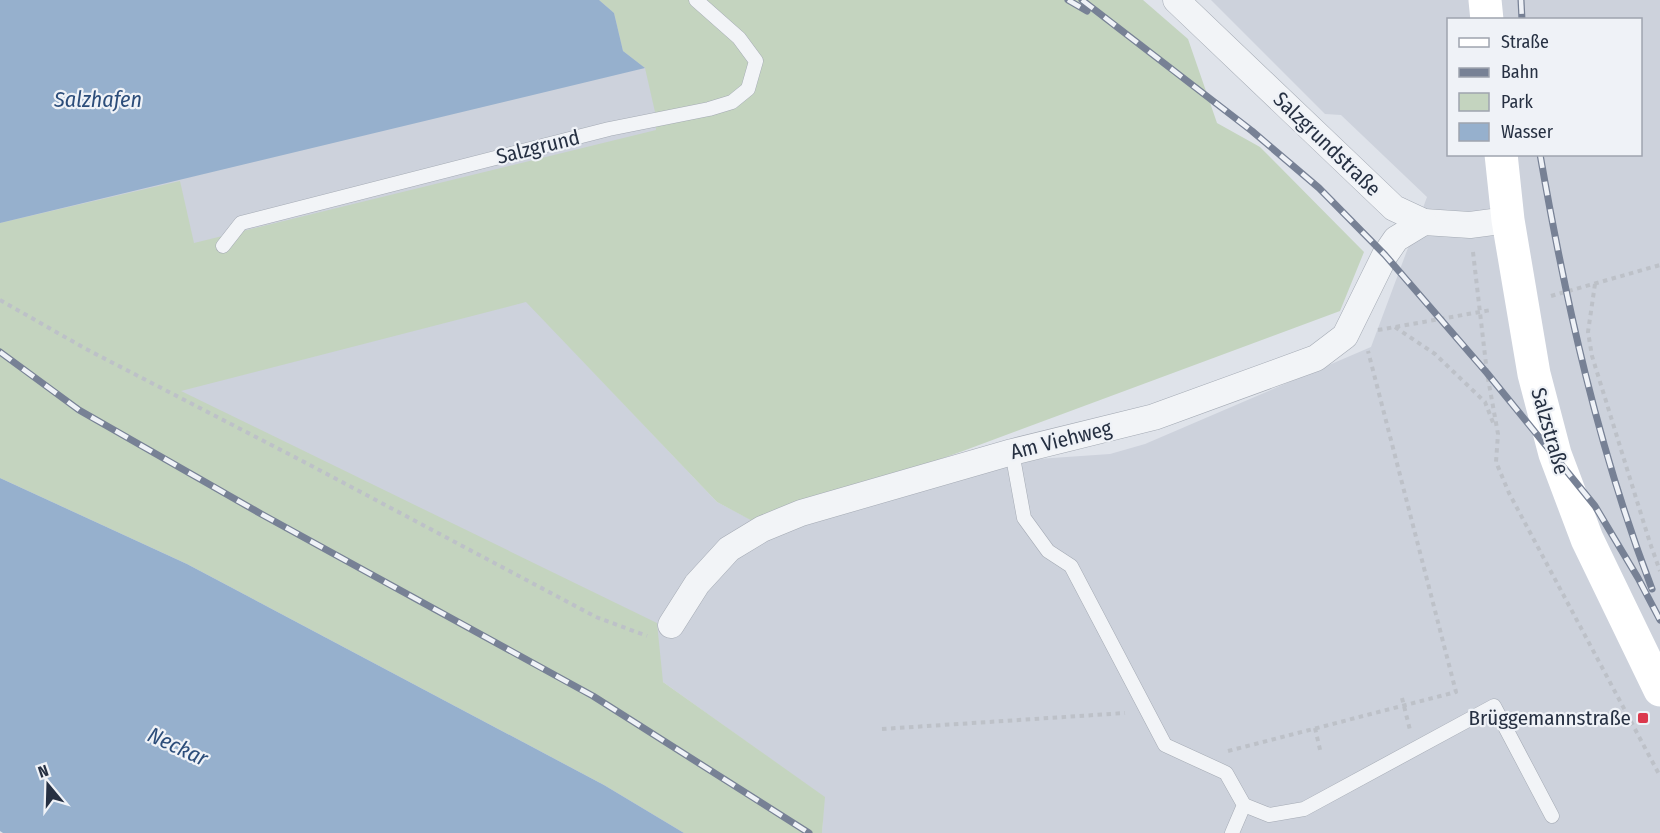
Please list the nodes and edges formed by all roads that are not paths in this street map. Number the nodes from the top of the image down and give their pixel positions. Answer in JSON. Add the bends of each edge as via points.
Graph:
{"nodes":[{"id":1,"x":696,"y":0,"type":"edge"},
{"id":2,"x":1176,"y":0,"type":"edge"},
{"id":3,"x":1485,"y":0,"type":"edge"},
{"id":4,"x":1487,"y":18,"type":"edge"},
{"id":5,"x":1501,"y":156,"type":"edge"},
{"id":6,"x":1508,"y":220,"type":"junction"},
{"id":7,"x":1424,"y":222,"type":"junction"},
{"id":8,"x":223,"y":246,"type":"dead end"},
{"id":9,"x":1012,"y":452,"type":"junction"},
{"id":10,"x":671,"y":625,"type":"road end"},
{"id":11,"x":1660,"y":690,"type":"edge"},
{"id":12,"x":1244,"y":805,"type":"junction"},
{"id":13,"x":1552,"y":816,"type":"dead end"},
{"id":14,"x":1232,"y":833,"type":"edge"}],
"edges":[{"from":1,"to":8,"type":"lane","name":"Salzgrund","via":[[739,38],[756,61],[748,89],[732,102],[609,129],[241,223]]},
{"from":2,"to":7,"type":"street","name":"Salzgrundstraße","via":[[1394,208]]},
{"from":3,"to":4,"type":"street"},
{"from":5,"to":6,"type":"street","name":"Salzstraße"},
{"from":6,"to":7,"type":"street","name":"Salzgrundstraße","via":[[1470,225]]},
{"from":6,"to":11,"type":"street","name":"Salzstraße","via":[[1534,374],[1555,454],[1587,539]]},
{"from":7,"to":9,"type":"street","name":"Am Viehweg","via":[[1396,238],[1345,336],[1316,358],[1154,417]]},
{"from":9,"to":10,"type":"street","name":"Am Viehweg","via":[[801,513],[762,530],[729,549],[697,584]]},
{"from":9,"to":12,"type":"lane","via":[[1024,518],[1048,551],[1071,566],[1165,745],[1226,772]]},
{"from":12,"to":13,"type":"lane","via":[[1269,815],[1304,809],[1494,706]]},
{"from":12,"to":14,"type":"lane"}]}
